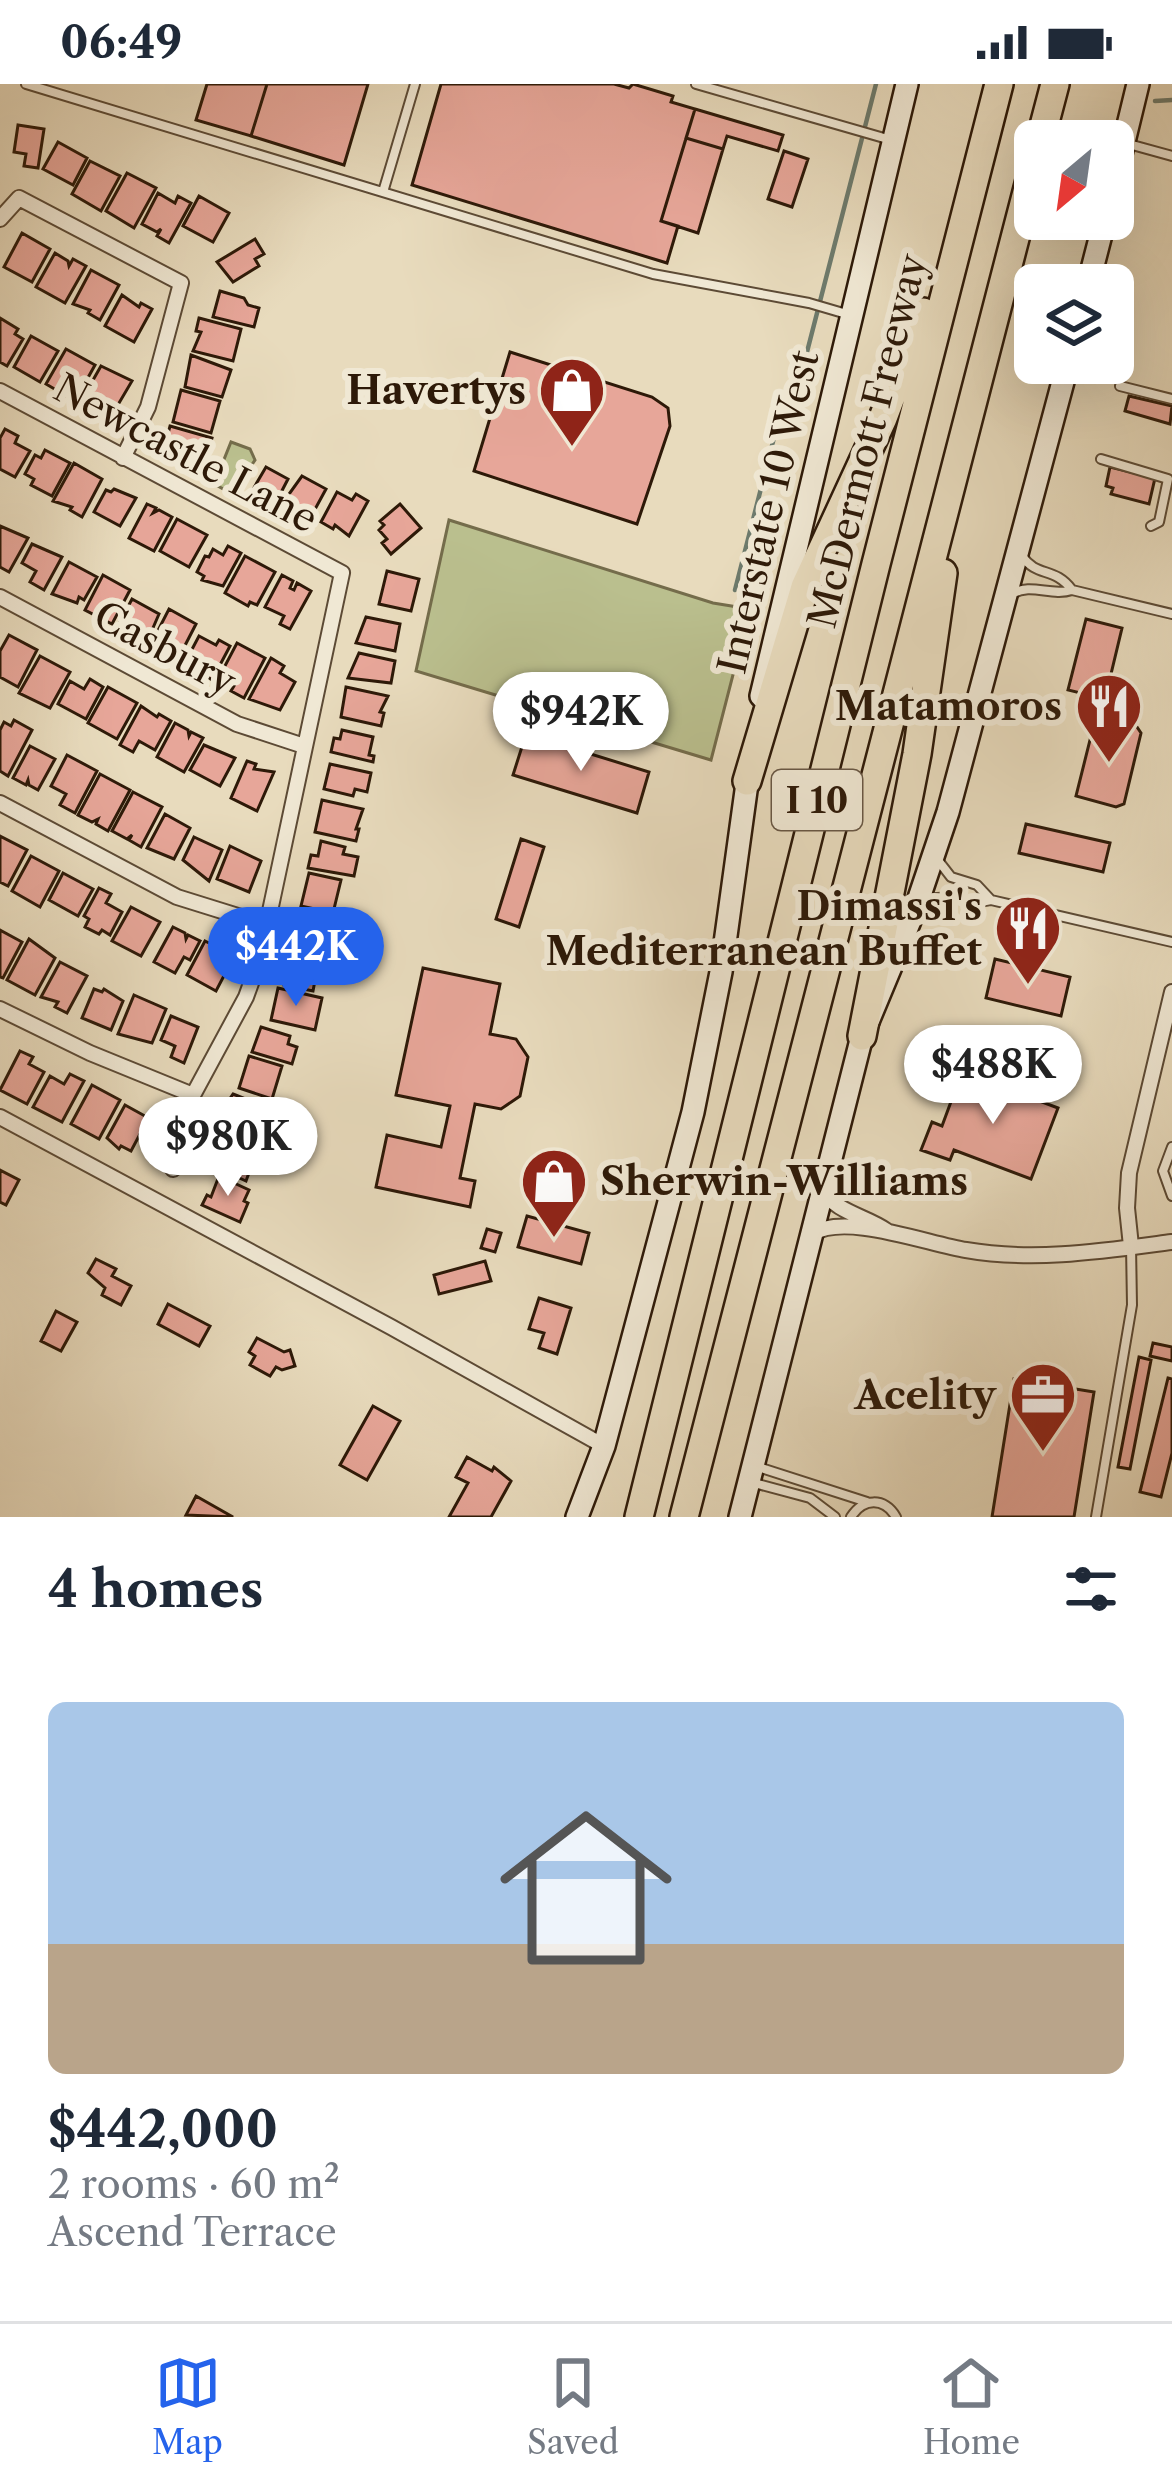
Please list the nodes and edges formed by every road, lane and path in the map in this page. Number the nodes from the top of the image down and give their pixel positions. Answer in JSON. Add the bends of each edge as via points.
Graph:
{"nodes":[{"id":1,"x":26,"y":84,"type":"edge"},
{"id":2,"x":415,"y":84,"type":"edge"},
{"id":3,"x":696,"y":84,"type":"edge"},
{"id":4,"x":907,"y":84,"type":"edge"},
{"id":5,"x":996,"y":84,"type":"edge"},
{"id":6,"x":1055,"y":84,"type":"edge"},
{"id":7,"x":1138,"y":84,"type":"edge"},
{"id":8,"x":1046,"y":120,"type":"edge"},
{"id":9,"x":1129,"y":120,"type":"edge"},
{"id":10,"x":881,"y":138,"type":"junction"},
{"id":11,"x":1134,"y":146,"type":"edge"},
{"id":12,"x":1172,"y":156,"type":"edge"},
{"id":13,"x":382,"y":192,"type":"junction"},
{"id":14,"x":0,"y":219,"type":"edge"},
{"id":15,"x":1015,"y":240,"type":"edge"},
{"id":16,"x":852,"y":315,"type":"junction"},
{"id":17,"x":990,"y":338,"type":"junction"},
{"id":18,"x":1062,"y":384,"type":"edge"},
{"id":19,"x":1120,"y":386,"type":"dead end"},
{"id":20,"x":0,"y":391,"type":"edge"},
{"id":21,"x":1172,"y":400,"type":"edge"},
{"id":22,"x":124,"y":458,"type":"junction"},
{"id":23,"x":1101,"y":459,"type":"dead end"},
{"id":24,"x":1151,"y":526,"type":"dead end"},
{"id":25,"x":1019,"y":550,"type":"junction"},
{"id":26,"x":1072,"y":590,"type":"junction"},
{"id":27,"x":0,"y":597,"type":"edge"},
{"id":28,"x":1006,"y":601,"type":"junction"},
{"id":29,"x":1172,"y":614,"type":"edge"},
{"id":30,"x":304,"y":746,"type":"junction"},
{"id":31,"x":747,"y":782,"type":"junction"},
{"id":32,"x":0,"y":802,"type":"edge"},
{"id":33,"x":934,"y":853,"type":"junction"},
{"id":34,"x":991,"y":900,"type":"junction"},
{"id":35,"x":917,"y":904,"type":"junction"},
{"id":36,"x":267,"y":925,"type":"junction"},
{"id":37,"x":1172,"y":942,"type":"edge"},
{"id":38,"x":1172,"y":992,"type":"edge"},
{"id":39,"x":0,"y":1009,"type":"edge"},
{"id":40,"x":862,"y":1036,"type":"junction"},
{"id":41,"x":1155,"y":1059,"type":"junction"},
{"id":42,"x":1172,"y":1065,"type":"edge"},
{"id":43,"x":193,"y":1095,"type":"junction"},
{"id":44,"x":0,"y":1117,"type":"edge"},
{"id":45,"x":1172,"y":1148,"type":"edge"},
{"id":46,"x":173,"y":1169,"type":"dead end"},
{"id":47,"x":821,"y":1189,"type":"junction"},
{"id":48,"x":1172,"y":1196,"type":"edge"},
{"id":49,"x":887,"y":1231,"type":"junction"},
{"id":50,"x":809,"y":1237,"type":"junction"},
{"id":51,"x":1172,"y":1242,"type":"edge"},
{"id":52,"x":1131,"y":1246,"type":"junction"},
{"id":53,"x":604,"y":1446,"type":"junction"},
{"id":54,"x":748,"y":1473,"type":"junction"},
{"id":55,"x":867,"y":1502,"type":"junction"},
{"id":56,"x":577,"y":1517,"type":"edge"},
{"id":57,"x":639,"y":1517,"type":"edge"},
{"id":58,"x":684,"y":1517,"type":"edge"},
{"id":59,"x":740,"y":1517,"type":"edge"},
{"id":60,"x":836,"y":1517,"type":"edge"},
{"id":61,"x":851,"y":1517,"type":"edge"},
{"id":62,"x":896,"y":1517,"type":"edge"},
{"id":63,"x":1096,"y":1517,"type":"edge"}],
"edges":[{"from":1,"to":13,"type":"lane"},
{"from":2,"to":13,"type":"lane"},
{"from":3,"to":10,"type":"lane"},
{"from":4,"to":10,"type":"main road","name":"Interstate 10 West"},
{"from":5,"to":31,"type":"highway","via":[[949,210],[912,347],[806,587]]},
{"from":5,"to":57,"type":"highway","name":"McDermott Freeway","number":"I 10"},
{"from":6,"to":8,"type":"highway"},
{"from":7,"to":9,"type":"main road"},
{"from":10,"to":16,"type":"main road","name":"Interstate 10 West"},
{"from":11,"to":12,"type":"lane"},
{"from":13,"to":16,"type":"lane","via":[[652,274]]},
{"from":14,"to":22,"type":"street","via":[[19,198],[182,284],[148,407]]},
{"from":15,"to":17,"type":"highway","number":"I 10"},
{"from":16,"to":31,"type":"main road","name":"Interstate 10 West","via":[[765,674]]},
{"from":17,"to":40,"type":"highway"},
{"from":17,"to":58,"type":"highway","number":"I 10"},
{"from":18,"to":25,"type":"main road"},
{"from":19,"to":21,"type":"lane"},
{"from":20,"to":22,"type":"street","name":"Newcastle Lane"},
{"from":22,"to":30,"type":"street","name":"Newcastle Lane","via":[[342,573]]},
{"from":23,"to":24,"type":"lane","via":[[1168,479],[1159,522]]},
{"from":25,"to":26,"type":"lane","via":[[1029,566],[1062,576]]},
{"from":25,"to":28,"type":"main road"},
{"from":26,"to":28,"type":"lane","via":[[1028,588]]},
{"from":26,"to":29,"type":"lane"},
{"from":27,"to":30,"type":"street","name":"Casbury","via":[[237,724]]},
{"from":28,"to":33,"type":"main road"},
{"from":30,"to":36,"type":"street"},
{"from":31,"to":53,"type":"main road","name":"Interstate 10 West","via":[[693,1112]]},
{"from":32,"to":36,"type":"street","via":[[177,897]]},
{"from":33,"to":34,"type":"lane","via":[[951,877],[977,885]]},
{"from":33,"to":35,"type":"main road"},
{"from":34,"to":35,"type":"lane","via":[[937,895]]},
{"from":34,"to":37,"type":"lane"},
{"from":35,"to":40,"type":"main road"},
{"from":36,"to":43,"type":"street","via":[[246,997]]},
{"from":38,"to":41,"type":"street"},
{"from":39,"to":43,"type":"street"},
{"from":40,"to":47,"type":"main road"},
{"from":41,"to":42,"type":"lane"},
{"from":41,"to":52,"type":"street","via":[[1126,1192]]},
{"from":43,"to":46,"type":"street","via":[[171,1136]]},
{"from":44,"to":53,"type":"street"},
{"from":45,"to":48,"type":"lane","via":[[1163,1171]]},
{"from":47,"to":49,"type":"street","via":[[840,1209]]},
{"from":47,"to":50,"type":"main road"},
{"from":49,"to":50,"type":"street","via":[[825,1225]]},
{"from":49,"to":52,"type":"street","via":[[1031,1257]]},
{"from":50,"to":54,"type":"main road"},
{"from":51,"to":52,"type":"street"},
{"from":52,"to":63,"type":"lane","via":[[1132,1304]]},
{"from":53,"to":56,"type":"main road","name":"Interstate 10 West"},
{"from":54,"to":55,"type":"lane"},
{"from":54,"to":59,"type":"main road"},
{"from":54,"to":60,"type":"lane"},
{"from":55,"to":61,"type":"lane"},
{"from":55,"to":62,"type":"lane"}]}
